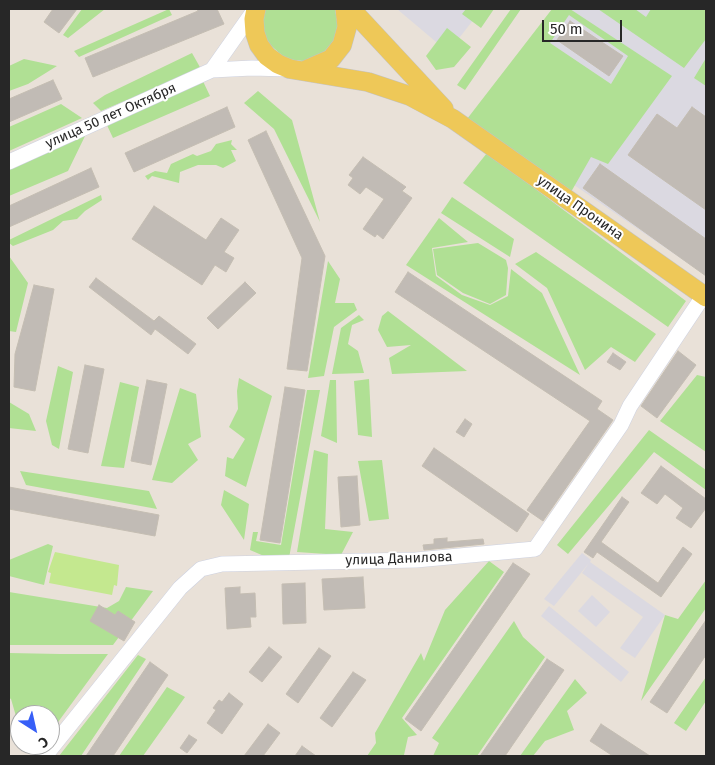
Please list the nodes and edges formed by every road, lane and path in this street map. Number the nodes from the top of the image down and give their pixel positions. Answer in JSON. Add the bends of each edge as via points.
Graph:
{"nodes":[{"id":1,"x":256,"y":9,"type":"edge"},
{"id":2,"x":345,"y":9,"type":"edge"},
{"id":3,"x":351,"y":9,"type":"edge"},
{"id":4,"x":297,"y":69,"type":"junction"},
{"id":5,"x":212,"y":70,"type":"junction"},
{"id":6,"x":454,"y":119,"type":"junction"},
{"id":7,"x":9,"y":162,"type":"edge"},
{"id":8,"x":705,"y":296,"type":"edge"},
{"id":9,"x":46,"y":756,"type":"edge"}],
"edges":[{"from":1,"to":4,"type":"main road","name":"улица Пронина","via":[[255,33],[259,45],[272,60]]},
{"from":1,"to":5,"type":"street"},
{"from":2,"to":4,"type":"main road","via":[[347,27],[337,53],[323,64]]},
{"from":3,"to":6,"type":"main road","name":"улица Пронина"},
{"from":4,"to":5,"type":"street"},
{"from":4,"to":6,"type":"main road","name":"улица Пронина","via":[[368,82],[410,96]]},
{"from":5,"to":7,"type":"street","name":"улица 50 лет Октября"},
{"from":6,"to":8,"type":"main road","name":"улица Пронина"},
{"from":8,"to":9,"type":"street","name":"улица Данилова","via":[[630,406],[621,425],[534,549],[416,560],[222,564],[201,569],[180,588]]}]}
